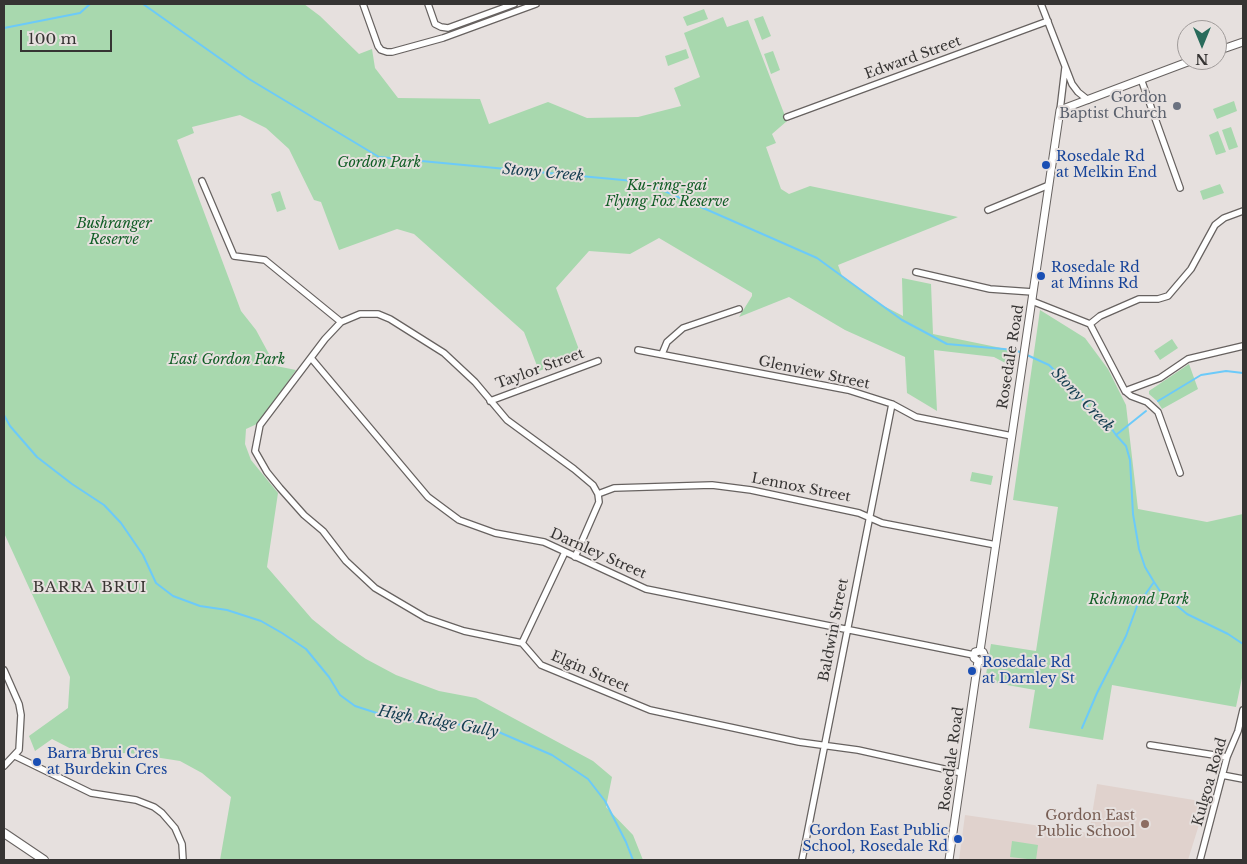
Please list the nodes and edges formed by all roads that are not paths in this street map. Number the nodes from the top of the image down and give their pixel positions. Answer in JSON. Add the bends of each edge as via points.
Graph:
{"nodes":[{"id":1,"x":363,"y":4,"type":"edge"},
{"id":2,"x":428,"y":4,"type":"edge"},
{"id":3,"x":514,"y":4,"type":"edge"},
{"id":4,"x":536,"y":4,"type":"edge"},
{"id":5,"x":1041,"y":4,"type":"edge"},
{"id":6,"x":1048,"y":21,"type":"junction"},
{"id":7,"x":1243,"y":42,"type":"edge"},
{"id":8,"x":1227,"y":48,"type":"edge"},
{"id":9,"x":1065,"y":66,"type":"junction"},
{"id":10,"x":1177,"y":66,"type":"edge"},
{"id":11,"x":1141,"y":79,"type":"junction"},
{"id":12,"x":1088,"y":100,"type":"junction"},
{"id":13,"x":1060,"y":110,"type":"junction"},
{"id":14,"x":787,"y":117,"type":"dead end"},
{"id":15,"x":202,"y":181,"type":"dead end"},
{"id":16,"x":1049,"y":185,"type":"junction"},
{"id":17,"x":1180,"y":188,"type":"dead end"},
{"id":18,"x":988,"y":210,"type":"dead end"},
{"id":19,"x":1243,"y":211,"type":"edge"},
{"id":20,"x":916,"y":272,"type":"dead end"},
{"id":21,"x":1033,"y":292,"type":"junction"},
{"id":22,"x":1032,"y":301,"type":"junction"},
{"id":23,"x":739,"y":309,"type":"dead end"},
{"id":24,"x":341,"y":322,"type":"junction"},
{"id":25,"x":1090,"y":324,"type":"junction"},
{"id":26,"x":1243,"y":346,"type":"edge"},
{"id":27,"x":638,"y":350,"type":"dead end"},
{"id":28,"x":662,"y":354,"type":"junction"},
{"id":29,"x":311,"y":358,"type":"junction"},
{"id":30,"x":598,"y":361,"type":"dead end"},
{"id":31,"x":1125,"y":391,"type":"junction"},
{"id":32,"x":490,"y":401,"type":"junction"},
{"id":33,"x":892,"y":404,"type":"junction"},
{"id":34,"x":1012,"y":436,"type":"junction"},
{"id":35,"x":1180,"y":473,"type":"dead end"},
{"id":36,"x":598,"y":494,"type":"junction"},
{"id":37,"x":870,"y":517,"type":"junction"},
{"id":38,"x":996,"y":545,"type":"junction"},
{"id":39,"x":565,"y":552,"type":"junction"},
{"id":40,"x":575,"y":556,"type":"junction"},
{"id":41,"x":847,"y":630,"type":"junction"},
{"id":42,"x":522,"y":643,"type":"junction"},
{"id":43,"x":977,"y":656,"type":"junction"},
{"id":44,"x":4,"y":670,"type":"edge"},
{"id":45,"x":1243,"y":710,"type":"edge"},
{"id":46,"x":824,"y":745,"type":"junction"},
{"id":47,"x":1150,"y":745,"type":"dead end"},
{"id":48,"x":15,"y":756,"type":"junction"},
{"id":49,"x":1227,"y":757,"type":"junction"},
{"id":50,"x":4,"y":766,"type":"edge"},
{"id":51,"x":962,"y":773,"type":"junction"},
{"id":52,"x":1222,"y":775,"type":"junction"},
{"id":53,"x":1243,"y":780,"type":"edge"},
{"id":54,"x":4,"y":833,"type":"edge"},
{"id":55,"x":44,"y":860,"type":"edge"},
{"id":56,"x":183,"y":860,"type":"edge"},
{"id":57,"x":802,"y":860,"type":"edge"},
{"id":58,"x":949,"y":860,"type":"edge"},
{"id":59,"x":1200,"y":860,"type":"edge"}],
"edges":[{"from":1,"to":4,"type":"street","via":[[378,46],[392,52],[443,38]]},
{"from":2,"to":3,"type":"street","via":[[435,24],[441,28]]},
{"from":5,"to":6,"type":"street","name":"Rosedale Road"},
{"from":6,"to":9,"type":"street","name":"Rosedale Road"},
{"from":6,"to":14,"type":"street","name":"Edward Street"},
{"from":7,"to":8,"type":"street"},
{"from":9,"to":12,"type":"street","name":"Rosedale Road","via":[[1074,88]]},
{"from":9,"to":13,"type":"street","name":"Rosedale Road"},
{"from":10,"to":11,"type":"street"},
{"from":11,"to":12,"type":"street"},
{"from":11,"to":17,"type":"street"},
{"from":12,"to":13,"type":"street"},
{"from":13,"to":16,"type":"street","name":"Rosedale Road"},
{"from":15,"to":24,"type":"street","via":[[234,256],[264,260]]},
{"from":16,"to":18,"type":"street"},
{"from":16,"to":21,"type":"street","name":"Rosedale Road"},
{"from":19,"to":25,"type":"street","via":[[1215,225],[1190,269],[1168,296],[1139,299],[1100,316]]},
{"from":20,"to":21,"type":"street","via":[[990,289]]},
{"from":21,"to":22,"type":"street","name":"Rosedale Road"},
{"from":22,"to":25,"type":"street"},
{"from":22,"to":34,"type":"street","name":"Rosedale Road"},
{"from":23,"to":28,"type":"street","via":[[683,328],[667,342]]},
{"from":24,"to":29,"type":"street"},
{"from":24,"to":32,"type":"street","via":[[360,314],[378,314],[390,320],[444,353]]},
{"from":25,"to":31,"type":"street"},
{"from":26,"to":31,"type":"street","via":[[1188,359],[1160,378]]},
{"from":27,"to":28,"type":"street","name":"Glenview Street"},
{"from":28,"to":33,"type":"street","name":"Glenview Street","via":[[848,390]]},
{"from":29,"to":39,"type":"street","name":"Darnley Street","via":[[428,497],[459,520],[495,533],[544,542]]},
{"from":29,"to":42,"type":"street","via":[[260,425],[255,451],[267,472],[346,561],[375,588],[426,618],[464,631]]},
{"from":30,"to":32,"type":"street","name":"Taylor Street"},
{"from":31,"to":35,"type":"street","via":[[1147,402],[1158,412]]},
{"from":32,"to":36,"type":"street","via":[[507,420],[593,485]]},
{"from":33,"to":34,"type":"street","name":"Glenview Street","via":[[916,417]]},
{"from":33,"to":37,"type":"street","name":"Baldwin Street"},
{"from":34,"to":38,"type":"street","name":"Rosedale Road"},
{"from":36,"to":37,"type":"street","name":"Lennox Street","via":[[614,488],[712,485],[751,490]]},
{"from":36,"to":40,"type":"street","via":[[599,502]]},
{"from":37,"to":38,"type":"street","name":"Lennox Street","via":[[882,523]]},
{"from":37,"to":41,"type":"street","name":"Baldwin Street"},
{"from":38,"to":43,"type":"street","name":"Rosedale Road"},
{"from":39,"to":40,"type":"street","name":"Darnley Street"},
{"from":39,"to":42,"type":"street"},
{"from":40,"to":41,"type":"street","name":"Darnley Street","via":[[646,589]]},
{"from":41,"to":43,"type":"street","name":"Darnley Street"},
{"from":41,"to":46,"type":"street","name":"Baldwin Street"},
{"from":42,"to":46,"type":"street","name":"Elgin Street","via":[[541,665],[650,710]]},
{"from":43,"to":51,"type":"street","name":"Rosedale Road"},
{"from":44,"to":48,"type":"street","via":[[21,715],[21,745]]},
{"from":45,"to":49,"type":"street","name":"Kulgoa Road"},
{"from":46,"to":51,"type":"street","name":"Elgin Street"},
{"from":46,"to":57,"type":"street","name":"Baldwin Street"},
{"from":47,"to":49,"type":"street"},
{"from":48,"to":50,"type":"street"},
{"from":48,"to":56,"type":"street","via":[[91,793],[136,800],[154,807],[175,828],[182,844]]},
{"from":49,"to":52,"type":"street","name":"Kulgoa Road"},
{"from":51,"to":58,"type":"street","name":"Rosedale Road"},
{"from":52,"to":53,"type":"street"},
{"from":52,"to":59,"type":"street","name":"Kulgoa Road"},
{"from":54,"to":55,"type":"main road"}]}
